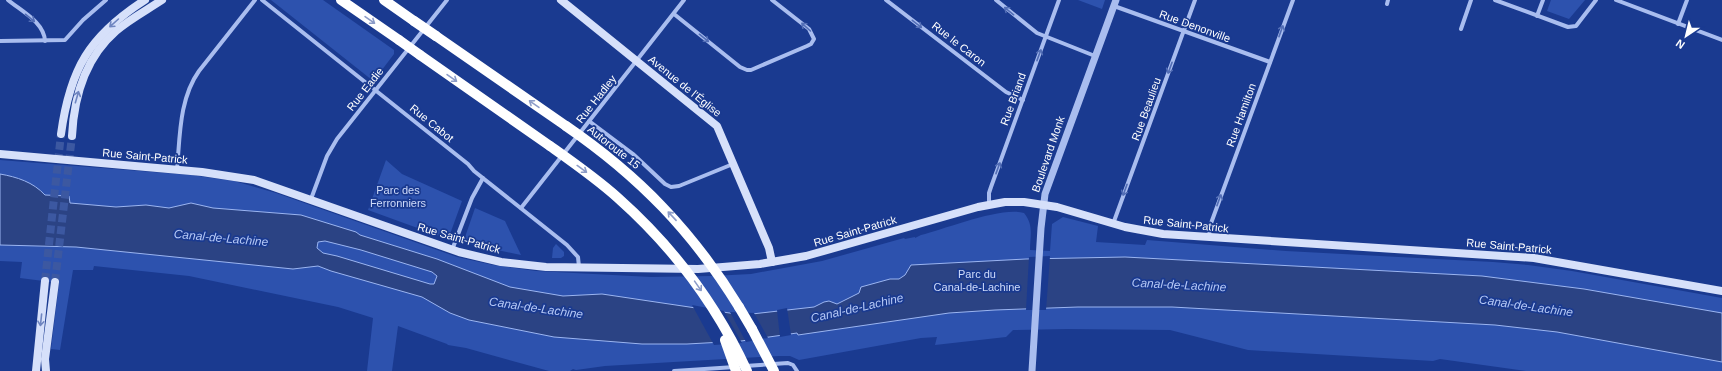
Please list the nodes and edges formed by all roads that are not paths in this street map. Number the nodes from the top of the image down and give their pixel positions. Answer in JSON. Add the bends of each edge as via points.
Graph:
{"nodes":[{"id":1,"x":8,"y":0,"type":"edge"},
{"id":2,"x":106,"y":0,"type":"edge"},
{"id":3,"x":146,"y":0,"type":"edge"},
{"id":4,"x":162,"y":0,"type":"edge"},
{"id":5,"x":254,"y":0,"type":"edge"},
{"id":6,"x":262,"y":0,"type":"edge"},
{"id":7,"x":341,"y":0,"type":"edge"},
{"id":8,"x":384,"y":0,"type":"edge"},
{"id":9,"x":447,"y":0,"type":"edge"},
{"id":10,"x":561,"y":0,"type":"edge"},
{"id":11,"x":684,"y":0,"type":"edge"},
{"id":12,"x":772,"y":0,"type":"edge"},
{"id":13,"x":886,"y":0,"type":"edge"},
{"id":14,"x":996,"y":0,"type":"edge"},
{"id":15,"x":1059,"y":0,"type":"edge"},
{"id":16,"x":1195,"y":0,"type":"edge"},
{"id":17,"x":1293,"y":0,"type":"edge"},
{"id":18,"x":1471,"y":0,"type":"edge"},
{"id":19,"x":1495,"y":0,"type":"edge"},
{"id":20,"x":1543,"y":0,"type":"edge"},
{"id":21,"x":1596,"y":0,"type":"edge"},
{"id":22,"x":1616,"y":0,"type":"edge"},
{"id":23,"x":1687,"y":0,"type":"edge"},
{"id":24,"x":1115,"y":3,"type":"edge"},
{"id":25,"x":674,"y":14,"type":"junction"},
{"id":26,"x":1537,"y":16,"type":"junction"},
{"id":27,"x":1678,"y":24,"type":"junction"},
{"id":28,"x":1460,"y":29,"type":"dead end"},
{"id":29,"x":1184,"y":31,"type":"junction"},
{"id":30,"x":1045,"y":37,"type":"junction"},
{"id":31,"x":44,"y":40,"type":"junction"},
{"id":32,"x":1722,"y":40,"type":"edge"},
{"id":33,"x":0,"y":41,"type":"edge"},
{"id":34,"x":1096,"y":56,"type":"junction"},
{"id":35,"x":637,"y":60,"type":"junction"},
{"id":36,"x":1270,"y":62,"type":"junction"},
{"id":37,"x":376,"y":90,"type":"junction"},
{"id":38,"x":1023,"y":100,"type":"junction"},
{"id":39,"x":589,"y":121,"type":"junction"},
{"id":40,"x":61,"y":134,"type":"tunnel mouth"},
{"id":41,"x":72,"y":136,"type":"tunnel mouth"},
{"id":42,"x":0,"y":154,"type":"edge"},
{"id":43,"x":734,"y":164,"type":"junction"},
{"id":44,"x":177,"y":169,"type":"junction"},
{"id":45,"x":483,"y":178,"type":"junction"},
{"id":46,"x":312,"y":199,"type":"junction"},
{"id":47,"x":989,"y":205,"type":"junction"},
{"id":48,"x":1043,"y":205,"type":"junction"},
{"id":49,"x":521,"y":208,"type":"junction"},
{"id":50,"x":1113,"y":224,"type":"junction"},
{"id":51,"x":1209,"y":238,"type":"junction"},
{"id":52,"x":452,"y":250,"type":"junction"},
{"id":53,"x":772,"y":262,"type":"junction"},
{"id":54,"x":579,"y":268,"type":"junction"},
{"id":55,"x":45,"y":281,"type":"tunnel mouth"},
{"id":56,"x":55,"y":282,"type":"tunnel mouth"},
{"id":57,"x":1722,"y":291,"type":"edge"},
{"id":58,"x":712,"y":308,"type":"junction"},
{"id":59,"x":752,"y":330,"type":"junction"},
{"id":60,"x":36,"y":371,"type":"edge"},
{"id":61,"x":46,"y":371,"type":"edge"},
{"id":62,"x":674,"y":371,"type":"edge"},
{"id":63,"x":736,"y":371,"type":"edge"},
{"id":64,"x":747,"y":371,"type":"edge"},
{"id":65,"x":769,"y":371,"type":"edge"},
{"id":66,"x":774,"y":371,"type":"edge"},
{"id":67,"x":797,"y":371,"type":"edge"},
{"id":68,"x":1032,"y":371,"type":"edge"}],
"edges":[{"from":1,"to":31,"type":"street","one_way":true,"via":[[40,26]]},
{"from":2,"to":31,"type":"street","via":[[65,40]]},
{"from":3,"to":40,"type":"main road","one_way":true,"via":[[110,26],[97,39],[83,60],[69,92]]},
{"from":41,"to":4,"type":"main road","one_way":true,"via":[[77,96],[97,54],[115,32]]},
{"from":5,"to":44,"type":"street","via":[[192,83],[185,102]]},
{"from":6,"to":37,"type":"street","name":"Rue Cabot"},
{"from":7,"to":58,"type":"highway","one_way":true,"bridge":true,"via":[[601,184],[637,215],[681,264]]},
{"from":59,"to":8,"type":"highway","name":"Autoroute 15","one_way":true,"bridge":true,"via":[[704,254],[677,221],[625,170]]},
{"from":9,"to":37,"type":"street","name":"Rue Eadie"},
{"from":10,"to":35,"type":"main road","name":"Avenue de l'Église"},
{"from":11,"to":25,"type":"street","name":"Rue Hadley"},
{"from":25,"to":12,"type":"street","one_way":true,"via":[[740,67],[751,70],[807,46],[814,39],[809,29]]},
{"from":13,"to":38,"type":"street","name":"Rue le Caron","one_way":true,"via":[[1006,92]]},
{"from":30,"to":14,"type":"street","one_way":true},
{"from":15,"to":30,"type":"street","name":"Rue Briand"},
{"from":16,"to":29,"type":"street","name":"Rue Beaulieu"},
{"from":36,"to":17,"type":"street","name":"Rue Hamilton","one_way":true},
{"from":18,"to":28,"type":"street"},
{"from":19,"to":26,"type":"street"},
{"from":20,"to":26,"type":"street"},
{"from":21,"to":26,"type":"street","via":[[1573,28]]},
{"from":22,"to":27,"type":"street"},
{"from":23,"to":27,"type":"street"},
{"from":24,"to":29,"type":"street","name":"Rue Denonville"},
{"from":24,"to":34,"type":"street","name":"Boulevard Monk"},
{"from":25,"to":35,"type":"street","name":"Rue Hadley"},
{"from":27,"to":32,"type":"street"},
{"from":29,"to":36,"type":"street","name":"Rue Denonville"},
{"from":29,"to":50,"type":"street","name":"Rue Beaulieu","one_way":true},
{"from":30,"to":34,"type":"street"},
{"from":38,"to":30,"type":"street","name":"Rue Briand","one_way":true},
{"from":31,"to":33,"type":"street"},
{"from":34,"to":48,"type":"street","name":"Boulevard Monk","via":[[1049,182]]},
{"from":35,"to":39,"type":"street","name":"Rue Hadley"},
{"from":35,"to":43,"type":"main road","name":"Avenue de l'Église","via":[[717,126]]},
{"from":51,"to":36,"type":"street","name":"Rue Hamilton","one_way":true,"via":[[1210,226]]},
{"from":37,"to":45,"type":"street","name":"Rue Cabot"},
{"from":37,"to":46,"type":"street","name":"Rue Eadie","via":[[330,151]]},
{"from":47,"to":38,"type":"street","name":"Rue Briand","one_way":true,"via":[[989,193]]},
{"from":39,"to":43,"type":"street","via":[[671,187]]},
{"from":39,"to":49,"type":"street","name":"Rue Hadley"},
{"from":42,"to":44,"type":"main road","name":"Rue Saint-Patrick"},
{"from":43,"to":53,"type":"main road","name":"Avenue de l'Église","via":[[769,248]]},
{"from":44,"to":46,"type":"main road","name":"Rue Saint-Patrick","via":[[254,180]]},
{"from":45,"to":49,"type":"street","name":"Rue Cabot"},
{"from":45,"to":52,"type":"street","via":[[472,198]]},
{"from":46,"to":52,"type":"main road","name":"Rue Saint-Patrick"},
{"from":47,"to":48,"type":"main road","name":"Rue Saint-Patrick","via":[[1013,202]]},
{"from":47,"to":53,"type":"main road","name":"Rue Saint-Patrick","via":[[810,255]]},
{"from":48,"to":50,"type":"main road","name":"Rue Saint-Patrick"},
{"from":48,"to":68,"type":"street","name":"Boulevard Monk"},
{"from":49,"to":54,"type":"street","name":"Rue Cabot","via":[[572,249],[578,257]]},
{"from":50,"to":51,"type":"main road","name":"Rue Saint-Patrick","via":[[1148,232]]},
{"from":51,"to":57,"type":"main road","name":"Rue Saint-Patrick","via":[[1534,258]]},
{"from":52,"to":54,"type":"main road","name":"Rue Saint-Patrick","via":[[515,264]]},
{"from":53,"to":54,"type":"main road","name":"Rue Saint-Patrick","via":[[698,269]]},
{"from":55,"to":60,"type":"main road","one_way":true},
{"from":56,"to":61,"type":"main road"},
{"from":58,"to":63,"type":"highway","bridge":true},
{"from":58,"to":64,"type":"highway","bridge":true},
{"from":59,"to":65,"type":"highway","name":"Autoroute 15","bridge":true},
{"from":59,"to":66,"type":"highway","bridge":true},
{"from":62,"to":67,"type":"street","via":[[788,363]]}]}
